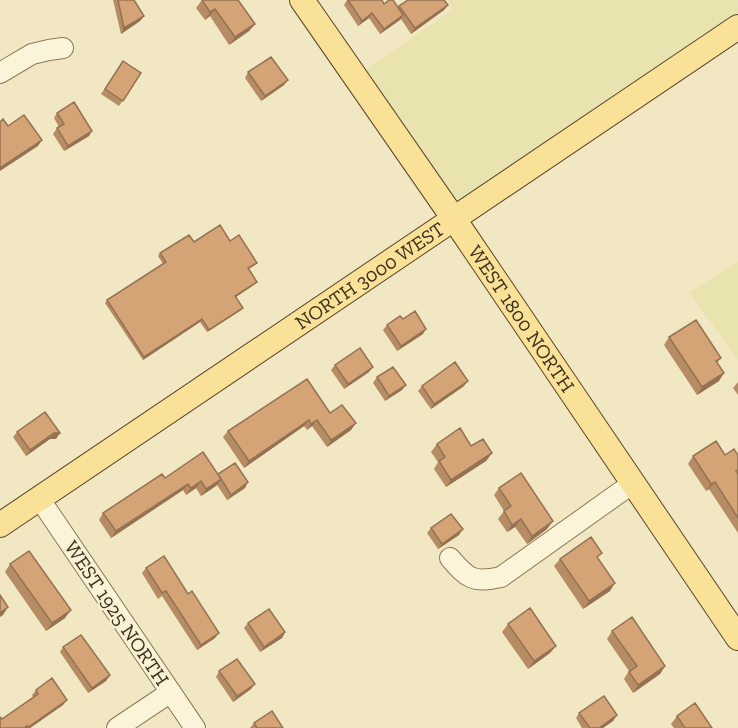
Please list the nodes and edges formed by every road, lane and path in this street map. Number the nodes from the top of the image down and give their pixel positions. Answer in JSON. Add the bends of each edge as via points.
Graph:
{"nodes":[{"id":1,"x":302,"y":0,"type":"edge"},
{"id":2,"x":738,"y":27,"type":"edge"},
{"id":3,"x":63,"y":48,"type":"dead end"},
{"id":4,"x":0,"y":73,"type":"edge"},
{"id":5,"x":454,"y":219,"type":"junction"},
{"id":6,"x":633,"y":483,"type":"junction"},
{"id":7,"x":39,"y":498,"type":"junction"},
{"id":8,"x":0,"y":525,"type":"edge"},
{"id":9,"x":450,"y":558,"type":"dead end"},
{"id":10,"x":738,"y":638,"type":"edge"},
{"id":11,"x":171,"y":692,"type":"junction"},
{"id":12,"x":117,"y":728,"type":"edge"},
{"id":13,"x":195,"y":728,"type":"edge"}],
"edges":[{"from":1,"to":5,"type":"main road","name":"WEST 1800 NORTH"},
{"from":2,"to":5,"type":"main road","name":"NORTH 3000 WEST"},
{"from":3,"to":4,"type":"street","via":[[32,54]]},
{"from":5,"to":6,"type":"main road","name":"WEST 1800 NORTH"},
{"from":5,"to":7,"type":"main road","name":"NORTH 3000 WEST"},
{"from":6,"to":9,"type":"street","via":[[501,577],[475,579],[464,574]]},
{"from":6,"to":10,"type":"main road","name":"WEST 1800 NORTH"},
{"from":7,"to":8,"type":"main road","name":"NORTH 3000 WEST"},
{"from":7,"to":11,"type":"street","name":"WEST 1925 NORTH"},
{"from":11,"to":12,"type":"street"},
{"from":11,"to":13,"type":"street","name":"WEST 1925 NORTH"}]}
